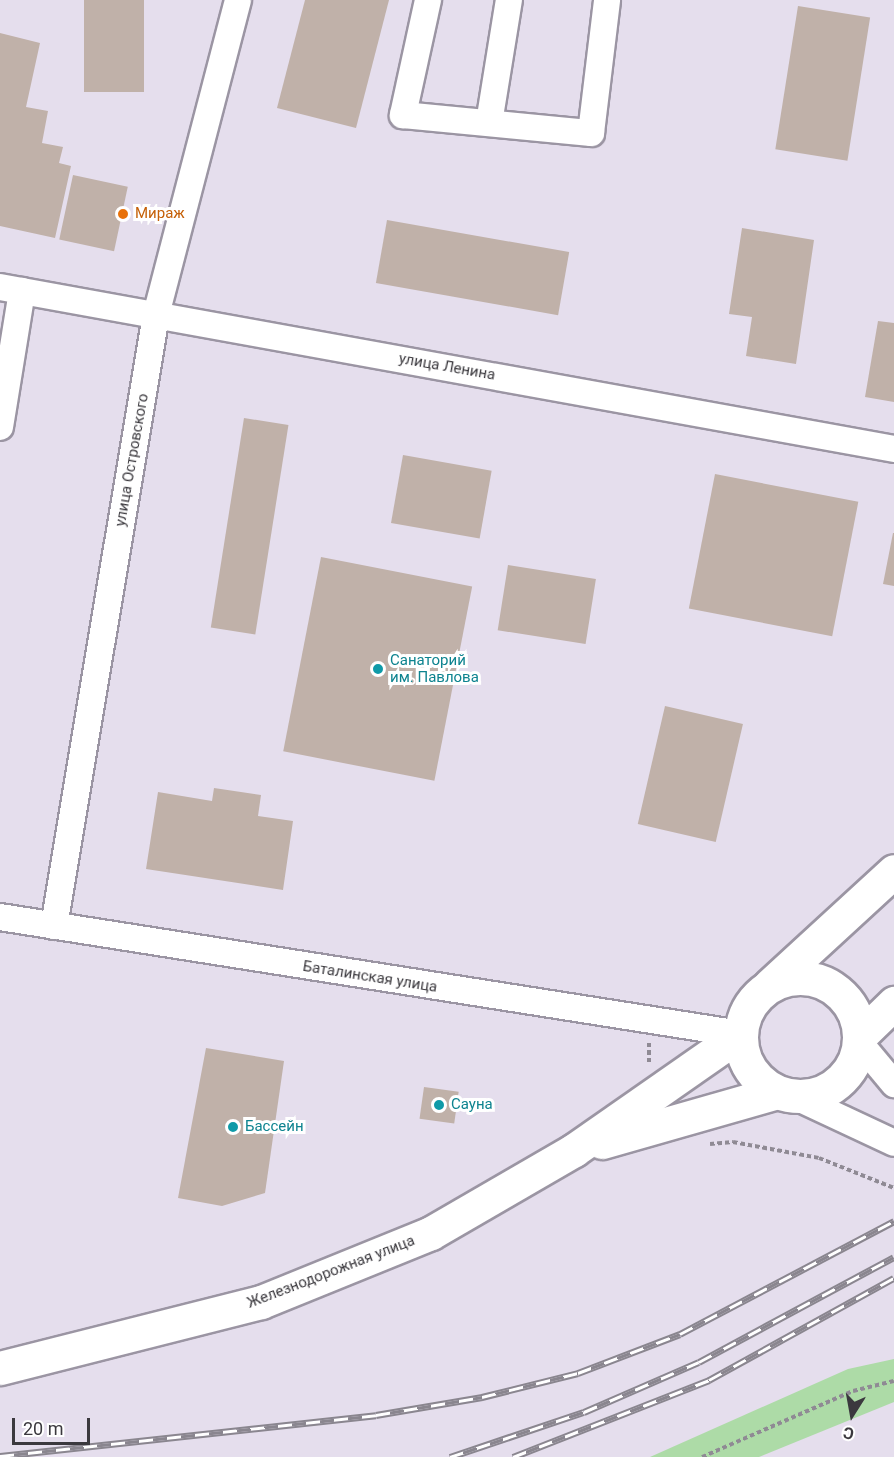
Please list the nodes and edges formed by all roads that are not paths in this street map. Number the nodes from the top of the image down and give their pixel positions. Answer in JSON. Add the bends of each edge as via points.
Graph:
{"nodes":[{"id":1,"x":238,"y":0,"type":"edge"},
{"id":2,"x":428,"y":0,"type":"edge"},
{"id":3,"x":509,"y":0,"type":"edge"},
{"id":4,"x":607,"y":0,"type":"edge"},
{"id":5,"x":489,"y":123,"type":"junction"},
{"id":6,"x":11,"y":289,"type":"edge"},
{"id":7,"x":156,"y":315,"type":"junction"},
{"id":8,"x":0,"y":427,"type":"edge"},
{"id":9,"x":894,"y":449,"type":"edge"},
{"id":10,"x":894,"y":871,"type":"edge"},
{"id":11,"x":0,"y":917,"type":"edge"},
{"id":12,"x":54,"y":926,"type":"junction"},
{"id":13,"x":770,"y":985,"type":"junction"},
{"id":14,"x":894,"y":1003,"type":"edge"},
{"id":15,"x":740,"y":1034,"type":"junction"},
{"id":16,"x":859,"y":1040,"type":"junction"},
{"id":17,"x":894,"y":1084,"type":"edge"},
{"id":18,"x":786,"y":1094,"type":"junction"},
{"id":19,"x":894,"y":1143,"type":"edge"},
{"id":20,"x":574,"y":1150,"type":"junction"},
{"id":21,"x":0,"y":1368,"type":"edge"}],
"edges":[{"from":1,"to":7,"type":"street","name":"улица Островского"},
{"from":2,"to":5,"type":"street","via":[[403,115]]},
{"from":3,"to":5,"type":"street"},
{"from":4,"to":5,"type":"street","via":[[591,133]]},
{"from":6,"to":7,"type":"street","name":"улица Ленина"},
{"from":6,"to":8,"type":"street"},
{"from":7,"to":9,"type":"street","name":"улица Ленина"},
{"from":7,"to":12,"type":"street","name":"улица Островского"},
{"from":10,"to":13,"type":"main road"},
{"from":11,"to":12,"type":"street","name":"Баталинская улица"},
{"from":12,"to":15,"type":"street","name":"Баталинская улица"},
{"from":13,"to":15,"type":"main road","via":[[744,1015]]},
{"from":13,"to":16,"type":"main road","via":[[804,978],[837,991],[849,1004]]},
{"from":14,"to":16,"type":"main road"},
{"from":15,"to":18,"type":"main road","via":[[749,1069]]},
{"from":15,"to":20,"type":"main road","name":"Железнодорожная улица"},
{"from":16,"to":17,"type":"street"},
{"from":16,"to":18,"type":"main road","via":[[847,1073],[833,1087]]},
{"from":18,"to":19,"type":"street"},
{"from":18,"to":20,"type":"main road","name":"Железнодорожная улица"},
{"from":20,"to":21,"type":"main road","name":"Железнодорожная улица","via":[[431,1233],[261,1302]]}]}
